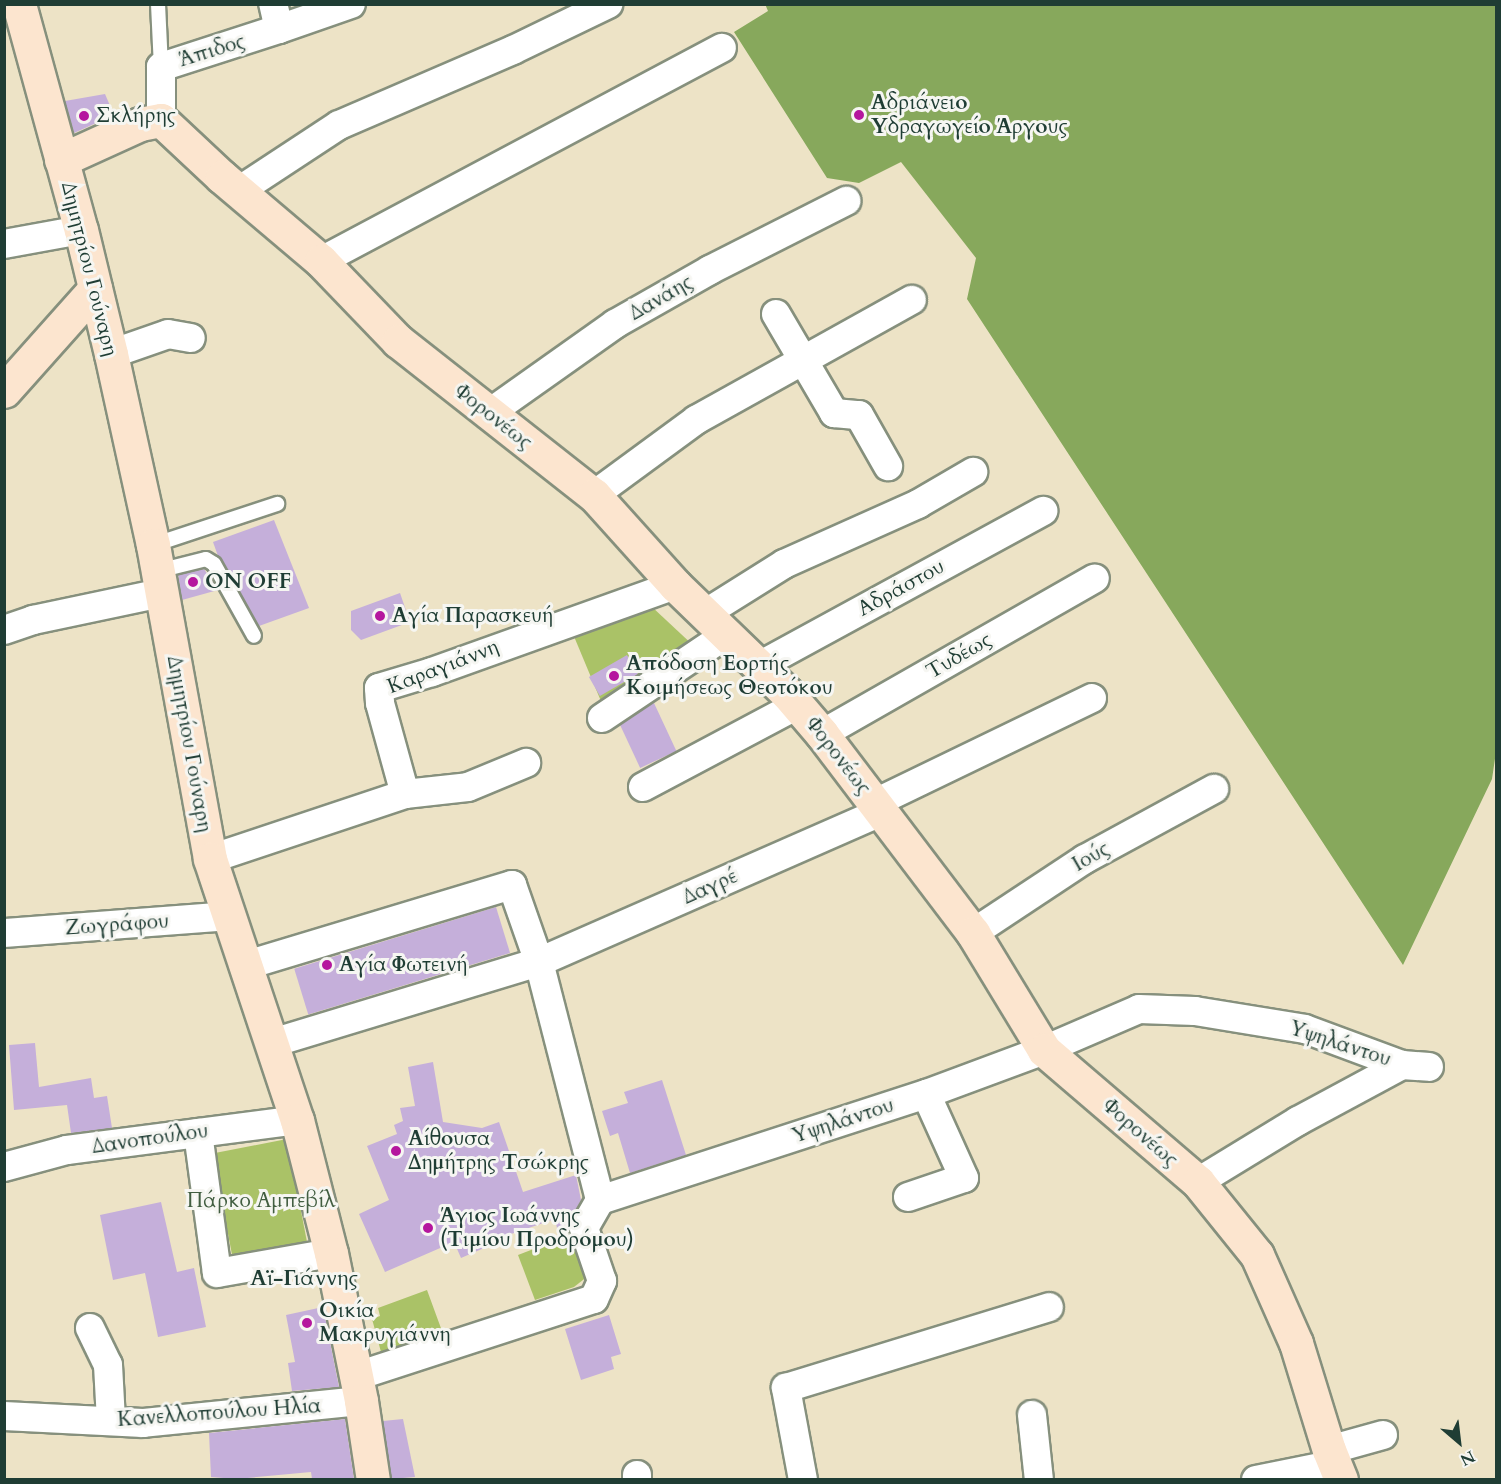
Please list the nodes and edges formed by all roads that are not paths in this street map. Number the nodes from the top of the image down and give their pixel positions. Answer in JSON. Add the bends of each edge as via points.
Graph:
{"nodes":[{"id":1,"x":19,"y":4,"type":"edge"},
{"id":2,"x":158,"y":4,"type":"edge"},
{"id":3,"x":351,"y":4,"type":"edge"},
{"id":4,"x":608,"y":4,"type":"edge"},
{"id":5,"x":276,"y":17,"type":"edge"},
{"id":6,"x":722,"y":48,"type":"dead end"},
{"id":7,"x":161,"y":67,"type":"junction"},
{"id":8,"x":161,"y":120,"type":"junction"},
{"id":9,"x":61,"y":160,"type":"junction"},
{"id":10,"x":240,"y":190,"type":"junction"},
{"id":11,"x":846,"y":201,"type":"dead end"},
{"id":12,"x":81,"y":230,"type":"junction"},
{"id":13,"x":4,"y":244,"type":"edge"},
{"id":14,"x":321,"y":261,"type":"junction"},
{"id":15,"x":95,"y":289,"type":"junction"},
{"id":16,"x":912,"y":300,"type":"dead end"},
{"id":17,"x":776,"y":314,"type":"dead end"},
{"id":18,"x":191,"y":338,"type":"dead end"},
{"id":19,"x":111,"y":354,"type":"junction"},
{"id":20,"x":804,"y":359,"type":"junction"},
{"id":21,"x":4,"y":391,"type":"edge"},
{"id":22,"x":488,"y":414,"type":"junction"},
{"id":23,"x":888,"y":466,"type":"dead end"},
{"id":24,"x":973,"y":472,"type":"dead end"},
{"id":25,"x":594,"y":495,"type":"junction"},
{"id":26,"x":277,"y":504,"type":"dead end"},
{"id":27,"x":1043,"y":511,"type":"dead end"},
{"id":28,"x":157,"y":569,"type":"junction"},
{"id":29,"x":1095,"y":578,"type":"dead end"},
{"id":30,"x":675,"y":585,"type":"junction"},
{"id":31,"x":716,"y":623,"type":"junction"},
{"id":32,"x":4,"y":630,"type":"edge"},
{"id":33,"x":254,"y":636,"type":"dead end"},
{"id":34,"x":759,"y":666,"type":"junction"},
{"id":35,"x":1092,"y":698,"type":"dead end"},
{"id":36,"x":797,"y":705,"type":"junction"},
{"id":37,"x":602,"y":718,"type":"dead end"},
{"id":38,"x":822,"y":734,"type":"junction"},
{"id":39,"x":526,"y":763,"type":"dead end"},
{"id":40,"x":643,"y":787,"type":"dead end"},
{"id":41,"x":1214,"y":789,"type":"dead end"},
{"id":42,"x":405,"y":794,"type":"junction"},
{"id":43,"x":878,"y":808,"type":"junction"},
{"id":44,"x":210,"y":859,"type":"junction"},
{"id":45,"x":229,"y":916,"type":"junction"},
{"id":46,"x":4,"y":933,"type":"edge"},
{"id":47,"x":972,"y":933,"type":"junction"},
{"id":48,"x":539,"y":962,"type":"junction"},
{"id":49,"x":247,"y":965,"type":"junction"},
{"id":50,"x":272,"y":1043,"type":"junction"},
{"id":51,"x":1044,"y":1050,"type":"junction"},
{"id":52,"x":926,"y":1094,"type":"junction"},
{"id":53,"x":297,"y":1120,"type":"junction"},
{"id":54,"x":198,"y":1132,"type":"junction"},
{"id":55,"x":4,"y":1167,"type":"edge"},
{"id":56,"x":1198,"y":1182,"type":"junction"},
{"id":57,"x":908,"y":1197,"type":"dead end"},
{"id":58,"x":600,"y":1200,"type":"junction"},
{"id":59,"x":331,"y":1253,"type":"junction"},
{"id":60,"x":1049,"y":1307,"type":"dead end"},
{"id":61,"x":90,"y":1328,"type":"dead end"},
{"id":62,"x":359,"y":1389,"type":"junction"},
{"id":63,"x":1032,"y":1415,"type":"dead end"},
{"id":64,"x":4,"y":1416,"type":"edge"},
{"id":65,"x":111,"y":1421,"type":"junction"},
{"id":66,"x":1383,"y":1435,"type":"dead end"},
{"id":67,"x":1335,"y":1464,"type":"edge"},
{"id":68,"x":373,"y":1479,"type":"edge"},
{"id":69,"x":803,"y":1479,"type":"edge"},
{"id":70,"x":1039,"y":1479,"type":"edge"},
{"id":71,"x":1256,"y":1479,"type":"edge"}],
"edges":[{"from":1,"to":9,"type":"street","name":"Δημητρίου Γούναρη"},
{"from":2,"to":7,"type":"lane"},
{"from":3,"to":5,"type":"street","name":"Άπιδος"},
{"from":4,"to":10,"type":"street","via":[[339,125]]},
{"from":5,"to":7,"type":"street","name":"Άπιδος"},
{"from":6,"to":14,"type":"street"},
{"from":7,"to":8,"type":"street","name":"Άπιδος"},
{"from":8,"to":9,"type":"street","via":[[140,124]]},
{"from":8,"to":10,"type":"street","name":"Φορονέως"},
{"from":9,"to":12,"type":"street","name":"Δημητρίου Γούναρη"},
{"from":10,"to":14,"type":"street","name":"Φορονέως"},
{"from":11,"to":22,"type":"street","name":"Δανάης","via":[[710,270],[615,324]]},
{"from":12,"to":13,"type":"street"},
{"from":12,"to":15,"type":"street","name":"Δημητρίου Γούναρη"},
{"from":14,"to":22,"type":"street","name":"Φορονέως","via":[[398,341]]},
{"from":15,"to":19,"type":"street","name":"Δημητρίου Γούναρη"},
{"from":15,"to":21,"type":"street"},
{"from":16,"to":20,"type":"street"},
{"from":17,"to":20,"type":"street"},
{"from":18,"to":19,"type":"street","via":[[168,334]]},
{"from":19,"to":28,"type":"street","name":"Δημητρίου Γούναρη"},
{"from":20,"to":23,"type":"street","via":[[834,413],[859,415]]},
{"from":20,"to":25,"type":"street","via":[[696,420]]},
{"from":22,"to":25,"type":"street","name":"Φορονέως"},
{"from":24,"to":31,"type":"street","via":[[918,504],[784,564]]},
{"from":25,"to":30,"type":"street","name":"Φορονέως"},
{"from":26,"to":28,"type":"lane"},
{"from":27,"to":34,"type":"street","name":"Αδράστου"},
{"from":28,"to":32,"type":"street"},
{"from":28,"to":33,"type":"lane","via":[[206,559],[214,564]]},
{"from":28,"to":44,"type":"street","name":"Δημητρίου Γούναρη"},
{"from":29,"to":38,"type":"street","name":"Τυδέως"},
{"from":30,"to":31,"type":"street","name":"Φορονέως"},
{"from":30,"to":42,"type":"street","name":"Καραγιάννη","via":[[379,688]]},
{"from":31,"to":34,"type":"street","name":"Φορονέως"},
{"from":31,"to":37,"type":"street"},
{"from":34,"to":36,"type":"street","name":"Φορονέως"},
{"from":35,"to":43,"type":"street","name":"Δαγρέ"},
{"from":36,"to":38,"type":"street","name":"Φορονέως"},
{"from":36,"to":40,"type":"street"},
{"from":38,"to":43,"type":"street","name":"Φορονέως"},
{"from":39,"to":42,"type":"street","via":[[468,786]]},
{"from":41,"to":47,"type":"street","name":"Ιούς","via":[[1085,859]]},
{"from":42,"to":44,"type":"street"},
{"from":43,"to":47,"type":"street","name":"Φορονέως"},
{"from":43,"to":48,"type":"street","name":"Δαγρέ"},
{"from":44,"to":45,"type":"street","name":"Δημητρίου Γούναρη"},
{"from":45,"to":46,"type":"street","name":"Ζωγράφου"},
{"from":45,"to":49,"type":"street","name":"Δημητρίου Γούναρη"},
{"from":47,"to":51,"type":"street","name":"Φορονέως"},
{"from":48,"to":49,"type":"street","via":[[512,885]]},
{"from":48,"to":50,"type":"street","name":"Δαγρέ"},
{"from":48,"to":58,"type":"street"},
{"from":49,"to":50,"type":"street","name":"Δημητρίου Γούναρη"},
{"from":50,"to":53,"type":"street","name":"Δημητρίου Γούναρη"},
{"from":51,"to":52,"type":"street","name":"Υψηλάντου"},
{"from":51,"to":56,"type":"street","name":"Φορονέως"},
{"from":51,"to":56,"type":"street","name":"Υψηλάντου","via":[[1139,1009],[1150,1009],[1195,1011],[1305,1029],[1415,1066],[1298,1121]]},
{"from":52,"to":57,"type":"street","via":[[970,1177]]},
{"from":52,"to":58,"type":"street","name":"Υψηλάντου"},
{"from":53,"to":54,"type":"street","name":"Δανοπούλου"},
{"from":53,"to":59,"type":"street","name":"Δημητρίου Γούναρη"},
{"from":54,"to":55,"type":"street","name":"Δανοπούλου","via":[[68,1150]]},
{"from":54,"to":59,"type":"street","via":[[217,1273]]},
{"from":56,"to":67,"type":"street","name":"Φορονέως","via":[[1257,1255],[1296,1343]]},
{"from":58,"to":62,"type":"street","via":[[584,1228],[602,1281],[594,1299]]},
{"from":59,"to":62,"type":"street","name":"Δημητρίου Γούναρη"},
{"from":60,"to":69,"type":"street","via":[[786,1388]]},
{"from":61,"to":65,"type":"street","via":[[108,1365]]},
{"from":62,"to":65,"type":"street","name":"Κανελλοπούλου Ηλία","via":[[143,1423]]},
{"from":62,"to":68,"type":"street","name":"Δημητρίου Γούναρη"},
{"from":63,"to":70,"type":"street"},
{"from":64,"to":65,"type":"street","name":"Κανελλοπούλου Ηλία"},
{"from":66,"to":67,"type":"street"},
{"from":67,"to":71,"type":"street"}]}
